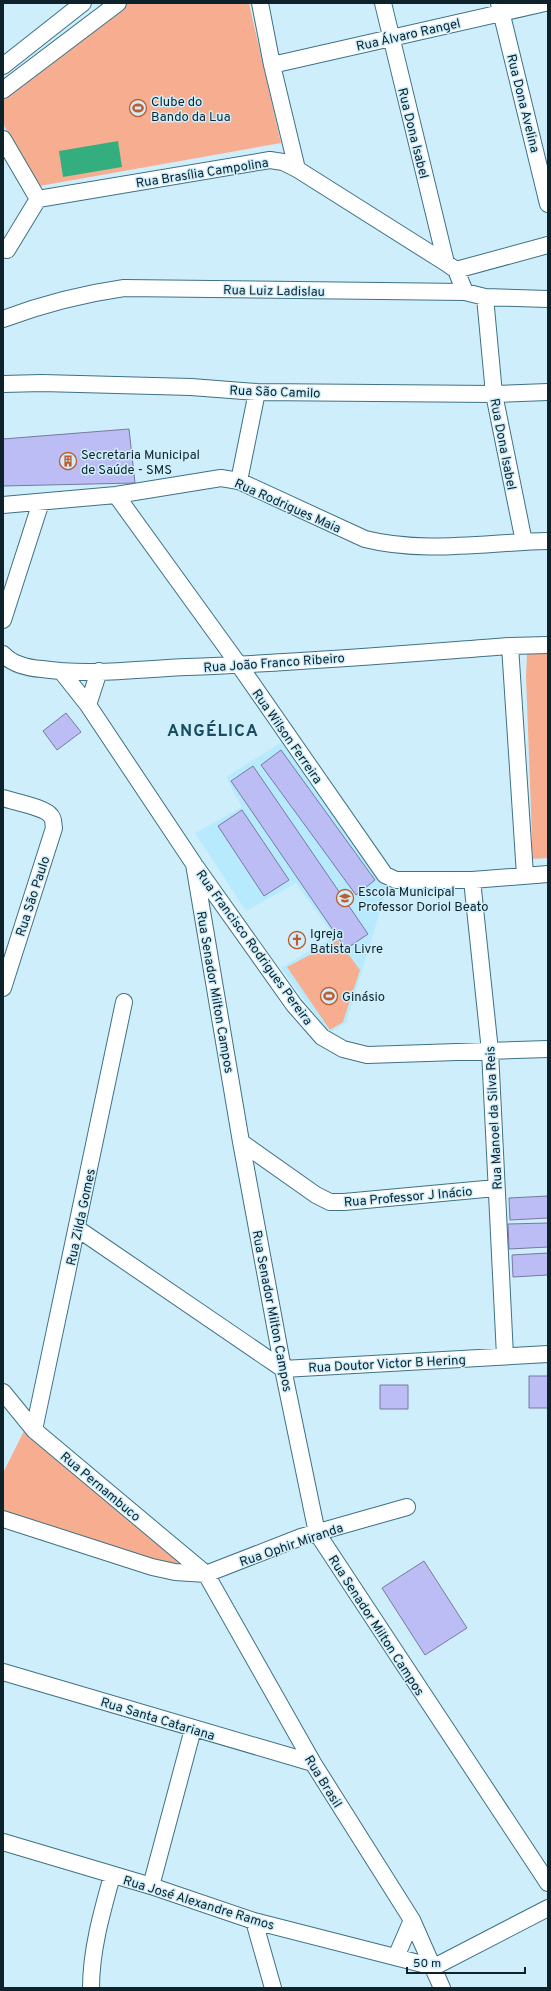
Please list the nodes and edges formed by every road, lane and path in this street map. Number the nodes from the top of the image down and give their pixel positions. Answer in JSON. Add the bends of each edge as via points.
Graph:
{"nodes":[{"id":1,"x":83,"y":3,"type":"edge"},
{"id":2,"x":118,"y":3,"type":"edge"},
{"id":3,"x":260,"y":3,"type":"edge"},
{"id":4,"x":383,"y":3,"type":"edge"},
{"id":5,"x":545,"y":3,"type":"edge"},
{"id":6,"x":500,"y":8,"type":"edge"},
{"id":7,"x":390,"y":39,"type":"junction"},
{"id":8,"x":272,"y":65,"type":"junction"},
{"id":9,"x":3,"y":66,"type":"edge"},
{"id":10,"x":3,"y":90,"type":"edge"},
{"id":11,"x":3,"y":139,"type":"edge"},
{"id":12,"x":297,"y":169,"type":"junction"},
{"id":13,"x":38,"y":199,"type":"junction"},
{"id":14,"x":548,"y":204,"type":"edge"},
{"id":15,"x":548,"y":245,"type":"edge"},
{"id":16,"x":7,"y":250,"type":"dead end"},
{"id":17,"x":451,"y":266,"type":"junction"},
{"id":18,"x":465,"y":292,"type":"junction"},
{"id":19,"x":485,"y":298,"type":"junction"},
{"id":20,"x":548,"y":299,"type":"edge"},
{"id":21,"x":3,"y":319,"type":"edge"},
{"id":22,"x":3,"y":384,"type":"edge"},
{"id":23,"x":257,"y":392,"type":"junction"},
{"id":24,"x":548,"y":392,"type":"edge"},
{"id":25,"x":494,"y":394,"type":"junction"},
{"id":26,"x":239,"y":480,"type":"junction"},
{"id":27,"x":116,"y":495,"type":"junction"},
{"id":28,"x":41,"y":502,"type":"junction"},
{"id":29,"x":3,"y":505,"type":"edge"},
{"id":30,"x":548,"y":541,"type":"edge"},
{"id":31,"x":524,"y":542,"type":"junction"},
{"id":32,"x":3,"y":620,"type":"edge"},
{"id":33,"x":510,"y":646,"type":"junction"},
{"id":34,"x":548,"y":646,"type":"edge"},
{"id":35,"x":3,"y":654,"type":"edge"},
{"id":36,"x":239,"y":665,"type":"junction"},
{"id":37,"x":61,"y":671,"type":"junction"},
{"id":38,"x":99,"y":671,"type":"junction"},
{"id":39,"x":88,"y":705,"type":"junction"},
{"id":40,"x":3,"y":798,"type":"edge"},
{"id":41,"x":194,"y":864,"type":"junction"},
{"id":42,"x":548,"y":874,"type":"edge"},
{"id":43,"x":525,"y":875,"type":"junction"},
{"id":44,"x":472,"y":880,"type":"junction"},
{"id":45,"x":4,"y":984,"type":"edge"},
{"id":46,"x":124,"y":1002,"type":"dead end"},
{"id":47,"x":548,"y":1049,"type":"edge"},
{"id":48,"x":490,"y":1051,"type":"junction"},
{"id":49,"x":241,"y":1142,"type":"junction"},
{"id":50,"x":496,"y":1188,"type":"junction"},
{"id":51,"x":78,"y":1229,"type":"junction"},
{"id":52,"x":548,"y":1354,"type":"edge"},
{"id":53,"x":505,"y":1356,"type":"junction"},
{"id":54,"x":283,"y":1369,"type":"junction"},
{"id":55,"x":3,"y":1392,"type":"edge"},
{"id":56,"x":34,"y":1430,"type":"junction"},
{"id":57,"x":407,"y":1507,"type":"dead end"},
{"id":58,"x":3,"y":1519,"type":"edge"},
{"id":59,"x":317,"y":1533,"type":"junction"},
{"id":60,"x":206,"y":1574,"type":"junction"},
{"id":61,"x":4,"y":1676,"type":"edge"},
{"id":62,"x":193,"y":1729,"type":"junction"},
{"id":63,"x":313,"y":1763,"type":"junction"},
{"id":64,"x":3,"y":1842,"type":"edge"},
{"id":65,"x":112,"y":1876,"type":"junction"},
{"id":66,"x":548,"y":1883,"type":"edge"},
{"id":67,"x":151,"y":1886,"type":"junction"},
{"id":68,"x":548,"y":1908,"type":"edge"},
{"id":69,"x":412,"y":1920,"type":"junction"},
{"id":70,"x":254,"y":1921,"type":"junction"},
{"id":71,"x":396,"y":1957,"type":"junction"},
{"id":72,"x":434,"y":1967,"type":"junction"},
{"id":73,"x":91,"y":1988,"type":"edge"},
{"id":74,"x":273,"y":1988,"type":"edge"},
{"id":75,"x":442,"y":1988,"type":"edge"}],
"edges":[{"from":1,"to":9,"type":"street"},
{"from":2,"to":10,"type":"street"},
{"from":3,"to":8,"type":"street"},
{"from":4,"to":7,"type":"street","name":"Rua Dona Isabel"},
{"from":5,"to":6,"type":"street","name":"Rua Álvaro Rangel"},
{"from":6,"to":7,"type":"street","name":"Rua Álvaro Rangel"},
{"from":6,"to":14,"type":"street","name":"Rua Dona Avelina"},
{"from":7,"to":8,"type":"street","name":"Rua Álvaro Rangel"},
{"from":7,"to":17,"type":"street","name":"Rua Dona Isabel"},
{"from":8,"to":12,"type":"street"},
{"from":11,"to":13,"type":"street"},
{"from":12,"to":13,"type":"street","name":"Rua Brasília Campolina","via":[[283,162],[259,161]]},
{"from":12,"to":17,"type":"street","name":"Rua Brasília Campolina"},
{"from":13,"to":16,"type":"street"},
{"from":15,"to":17,"type":"street"},
{"from":17,"to":18,"type":"street","name":"Rua Dona Isabel"},
{"from":18,"to":19,"type":"street","name":"Rua Luiz Ladislau"},
{"from":18,"to":21,"type":"street","name":"Rua Luiz Ladislau","via":[[124,288],[86,293],[41,305]]},
{"from":19,"to":20,"type":"street","name":"Rua Luiz Ladislau"},
{"from":19,"to":25,"type":"street","name":"Rua Dona Isabel"},
{"from":22,"to":23,"type":"street","name":"Rua São Camilo","via":[[190,387]]},
{"from":23,"to":25,"type":"street","name":"Rua São Camilo"},
{"from":23,"to":26,"type":"street"},
{"from":24,"to":25,"type":"street","name":"Rua São Camilo"},
{"from":25,"to":31,"type":"street","name":"Rua Dona Isabel"},
{"from":26,"to":27,"type":"street","name":"Rua Rodrigues Maia","via":[[221,478]]},
{"from":26,"to":31,"type":"street","name":"Rua Rodrigues Maia","via":[[365,539],[383,543],[407,547]]},
{"from":27,"to":28,"type":"street","name":"Rua Rodrigues Maia"},
{"from":27,"to":36,"type":"street","name":"Rua Wilson Ferreira"},
{"from":28,"to":29,"type":"street","name":"Rua Rodrigues Maia"},
{"from":28,"to":32,"type":"street"},
{"from":30,"to":31,"type":"street","name":"Rua Rodrigues Maia"},
{"from":33,"to":34,"type":"street","name":"Rua João Franco Ribeiro"},
{"from":33,"to":36,"type":"street","name":"Rua João Franco Ribeiro"},
{"from":33,"to":43,"type":"street"},
{"from":35,"to":37,"type":"street","name":"Rua João Franco Ribeiro","via":[[7,659],[26,666]]},
{"from":36,"to":38,"type":"street","name":"Rua João Franco Ribeiro"},
{"from":36,"to":44,"type":"street","name":"Rua Wilson Ferreira","via":[[380,869],[390,878]]},
{"from":37,"to":38,"type":"street","name":"Rua João Franco Ribeiro"},
{"from":37,"to":39,"type":"street","name":"Rua Senador Milton Campos"},
{"from":38,"to":39,"type":"street"},
{"from":39,"to":41,"type":"street","name":"Rua Senador Milton Campos"},
{"from":40,"to":45,"type":"street","name":"Rua São Paulo","via":[[50,814],[54,828]]},
{"from":41,"to":48,"type":"street","name":"Rua Francisco Rodrigues Pereira","via":[[294,1006],[322,1037],[343,1049],[367,1055]]},
{"from":41,"to":49,"type":"street","name":"Rua Senador Milton Campos"},
{"from":42,"to":43,"type":"street"},
{"from":43,"to":44,"type":"street"},
{"from":44,"to":48,"type":"street","name":"Rua Manoel da Silva Reis"},
{"from":46,"to":51,"type":"street","name":"Rua Zilda Gomes"},
{"from":47,"to":48,"type":"street","name":"Rua Francisco Rodrigues Pereira"},
{"from":48,"to":50,"type":"street","name":"Rua Manoel da Silva Reis"},
{"from":49,"to":50,"type":"street","name":"Rua Professor J Inácio","via":[[316,1195],[330,1202]]},
{"from":49,"to":54,"type":"street","name":"Rua Senador Milton Campos"},
{"from":50,"to":53,"type":"street","name":"Rua Manoel da Silva Reis"},
{"from":51,"to":54,"type":"street"},
{"from":51,"to":56,"type":"street","name":"Rua Zilda Gomes"},
{"from":52,"to":53,"type":"street","name":"Rua Doutor Victor B Hering"},
{"from":53,"to":54,"type":"street","name":"Rua Doutor Victor B Hering"},
{"from":54,"to":59,"type":"street","name":"Rua Senador Milton Campos"},
{"from":55,"to":56,"type":"street","name":"Rua Pernambuco"},
{"from":56,"to":60,"type":"street","name":"Rua Pernambuco"},
{"from":57,"to":59,"type":"street","name":"Rua Ophir Miranda"},
{"from":58,"to":60,"type":"street","name":"Rua Ophir Miranda","via":[[152,1567],[175,1572]]},
{"from":59,"to":60,"type":"street","name":"Rua Ophir Miranda"},
{"from":59,"to":66,"type":"street","name":"Rua Senador Milton Campos"},
{"from":60,"to":63,"type":"street","name":"Rua Brasil"},
{"from":61,"to":62,"type":"street","name":"Rua Santa Catariana"},
{"from":62,"to":63,"type":"street","name":"Rua Santa Catariana"},
{"from":62,"to":67,"type":"street"},
{"from":63,"to":69,"type":"street","name":"Rua Brasil"},
{"from":64,"to":65,"type":"street","name":"Rua José Alexandre Ramos"},
{"from":65,"to":67,"type":"street","name":"Rua José Alexandre Ramos"},
{"from":65,"to":73,"type":"street","via":[[97,1932]]},
{"from":67,"to":70,"type":"street","name":"Rua José Alexandre Ramos"},
{"from":68,"to":72,"type":"street"},
{"from":69,"to":71,"type":"street"},
{"from":69,"to":72,"type":"street","name":"Rua Brasil"},
{"from":70,"to":71,"type":"street","name":"Rua José Alexandre Ramos"},
{"from":70,"to":74,"type":"street"},
{"from":71,"to":72,"type":"street","name":"Rua José Alexandre Ramos"},
{"from":72,"to":75,"type":"street","name":"Rua Brasil"}]}
